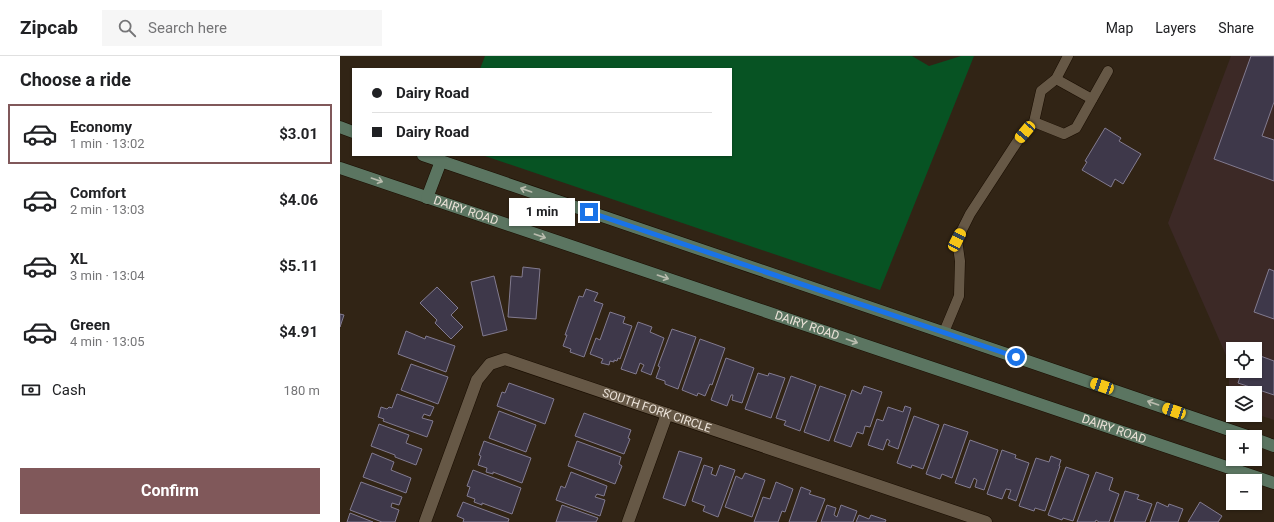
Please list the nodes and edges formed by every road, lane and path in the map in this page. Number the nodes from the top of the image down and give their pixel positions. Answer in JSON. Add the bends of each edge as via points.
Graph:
{"nodes":[{"id":1,"x":1068,"y":56,"type":"edge"},
{"id":2,"x":1108,"y":71,"type":"dead end"},
{"id":3,"x":1056,"y":79,"type":"junction"},
{"id":4,"x":1092,"y":99,"type":"junction"},
{"id":5,"x":1034,"y":122,"type":"junction"},
{"id":6,"x":340,"y":127,"type":"edge"},
{"id":7,"x":352,"y":132,"type":"edge"},
{"id":8,"x":425,"y":156,"type":"edge"},
{"id":9,"x":441,"y":161,"type":"junction"},
{"id":10,"x":340,"y":168,"type":"edge"},
{"id":11,"x":427,"y":198,"type":"junction"},
{"id":12,"x":944,"y":332,"type":"junction"},
{"id":13,"x":667,"y":414,"type":"junction"},
{"id":14,"x":1230,"y":430,"type":"edge"},
{"id":15,"x":1262,"y":442,"type":"edge"},
{"id":16,"x":1274,"y":446,"type":"edge"},
{"id":17,"x":1274,"y":483,"type":"edge"},
{"id":18,"x":425,"y":522,"type":"edge"},
{"id":19,"x":628,"y":522,"type":"edge"},
{"id":20,"x":986,"y":522,"type":"edge"}],
"edges":[{"from":1,"to":3,"type":"lane"},
{"from":2,"to":4,"type":"lane"},
{"from":3,"to":4,"type":"lane"},
{"from":3,"to":5,"type":"lane","via":[[1041,91]]},
{"from":4,"to":5,"type":"lane","via":[[1076,128],[1064,134]]},
{"from":5,"to":12,"type":"lane","via":[[1017,142],[970,214],[957,240],[960,261],[959,296]]},
{"from":6,"to":7,"type":"street"},
{"from":8,"to":9,"type":"street"},
{"from":9,"to":11,"type":"street"},
{"from":12,"to":9,"type":"street","one_way":true},
{"from":10,"to":11,"type":"street","name":"DAIRY ROAD","one_way":true},
{"from":11,"to":17,"type":"street","name":"DAIRY ROAD","one_way":true},
{"from":14,"to":12,"type":"street","one_way":true},
{"from":13,"to":18,"type":"street","name":"SOUTH FORK CIRCLE","via":[[506,360],[490,364],[477,380]]},
{"from":13,"to":19,"type":"street"},
{"from":13,"to":20,"type":"street","name":"SOUTH FORK CIRCLE"},
{"from":15,"to":16,"type":"street"}]}
